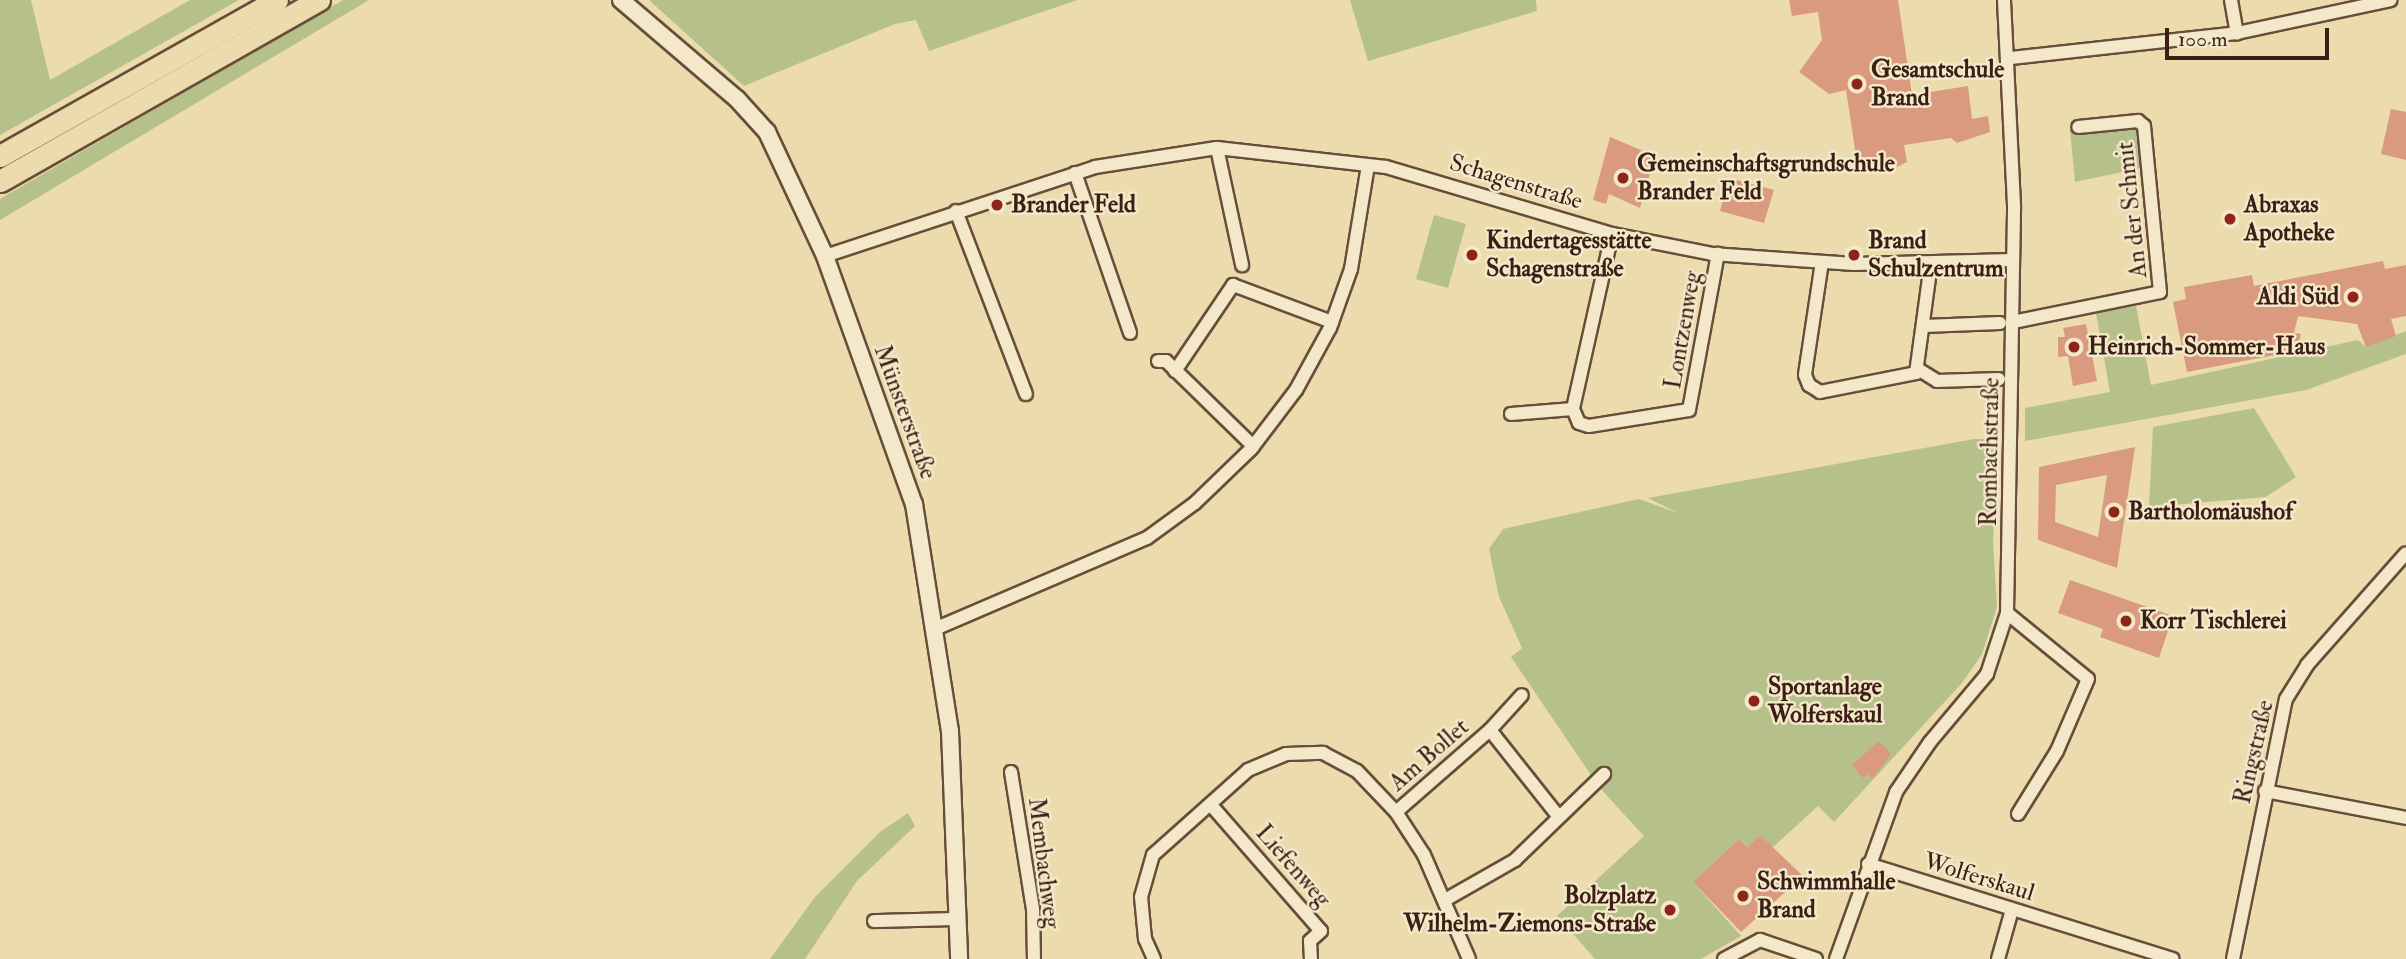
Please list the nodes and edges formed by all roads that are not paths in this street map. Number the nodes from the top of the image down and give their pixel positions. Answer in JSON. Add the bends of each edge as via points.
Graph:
{"nodes":[{"id":1,"x":277,"y":0,"type":"edge"},
{"id":2,"x":319,"y":0,"type":"edge"},
{"id":3,"x":621,"y":0,"type":"edge"},
{"id":4,"x":2004,"y":0,"type":"edge"},
{"id":5,"x":2231,"y":0,"type":"edge"},
{"id":6,"x":2391,"y":0,"type":"edge"},
{"id":7,"x":2237,"y":33,"type":"junction"},
{"id":8,"x":2011,"y":58,"type":"junction"},
{"id":9,"x":2078,"y":127,"type":"dead end"},
{"id":10,"x":1217,"y":148,"type":"junction"},
{"id":11,"x":0,"y":156,"type":"edge"},
{"id":12,"x":1368,"y":165,"type":"junction"},
{"id":13,"x":1075,"y":173,"type":"junction"},
{"id":14,"x":0,"y":181,"type":"edge"},
{"id":15,"x":956,"y":211,"type":"junction"},
{"id":16,"x":1612,"y":234,"type":"junction"},
{"id":17,"x":1717,"y":254,"type":"junction"},
{"id":18,"x":825,"y":256,"type":"junction"},
{"id":19,"x":2013,"y":260,"type":"junction"},
{"id":20,"x":1822,"y":262,"type":"junction"},
{"id":21,"x":1931,"y":263,"type":"junction"},
{"id":22,"x":1242,"y":265,"type":"dead end"},
{"id":23,"x":1332,"y":322,"type":"junction"},
{"id":24,"x":2006,"y":322,"type":"junction"},
{"id":25,"x":1924,"y":326,"type":"junction"},
{"id":26,"x":1130,"y":333,"type":"dead end"},
{"id":27,"x":1158,"y":361,"type":"dead end"},
{"id":28,"x":1918,"y":369,"type":"junction"},
{"id":29,"x":1175,"y":371,"type":"junction"},
{"id":30,"x":1999,"y":379,"type":"dead end"},
{"id":31,"x":1027,"y":394,"type":"dead end"},
{"id":32,"x":1573,"y":409,"type":"junction"},
{"id":33,"x":1511,"y":414,"type":"dead end"},
{"id":34,"x":1253,"y":446,"type":"junction"},
{"id":35,"x":2406,"y":553,"type":"edge"},
{"id":36,"x":2007,"y":612,"type":"junction"},
{"id":37,"x":937,"y":628,"type":"junction"},
{"id":38,"x":1522,"y":695,"type":"dead end"},
{"id":39,"x":1490,"y":730,"type":"junction"},
{"id":40,"x":1011,"y":772,"type":"dead end"},
{"id":41,"x":1604,"y":774,"type":"dead end"},
{"id":42,"x":2265,"y":791,"type":"junction"},
{"id":43,"x":1211,"y":805,"type":"junction"},
{"id":44,"x":1396,"y":812,"type":"junction"},
{"id":45,"x":2018,"y":814,"type":"dead end"},
{"id":46,"x":1559,"y":817,"type":"junction"},
{"id":47,"x":2406,"y":818,"type":"edge"},
{"id":48,"x":1868,"y":864,"type":"junction"},
{"id":49,"x":1445,"y":900,"type":"junction"},
{"id":50,"x":2012,"y":910,"type":"junction"},
{"id":51,"x":958,"y":919,"type":"junction"},
{"id":52,"x":874,"y":921,"type":"dead end"},
{"id":53,"x":959,"y":959,"type":"edge"},
{"id":54,"x":1034,"y":959,"type":"edge"},
{"id":55,"x":1154,"y":959,"type":"edge"},
{"id":56,"x":1311,"y":959,"type":"edge"},
{"id":57,"x":1469,"y":959,"type":"edge"},
{"id":58,"x":1724,"y":959,"type":"edge"},
{"id":59,"x":1816,"y":959,"type":"edge"},
{"id":60,"x":1836,"y":959,"type":"edge"},
{"id":61,"x":1998,"y":959,"type":"edge"},
{"id":62,"x":2173,"y":959,"type":"edge"},
{"id":63,"x":2233,"y":959,"type":"edge"}],
"edges":[{"from":1,"to":11,"type":"highway"},
{"from":2,"to":14,"type":"highway"},
{"from":3,"to":18,"type":"street","name":"Münsterstraße","via":[[737,99],[767,132]]},
{"from":4,"to":8,"type":"street","name":"Rombachstraße"},
{"from":5,"to":7,"type":"street"},
{"from":6,"to":7,"type":"street"},
{"from":7,"to":8,"type":"street"},
{"from":8,"to":19,"type":"street","name":"Rombachstraße"},
{"from":9,"to":24,"type":"street","name":"An der Schmit","via":[[2138,121],[2144,126],[2160,292]]},
{"from":10,"to":12,"type":"street","name":"Schagenstraße"},
{"from":10,"to":13,"type":"street","name":"Schagenstraße","via":[[1141,156]]},
{"from":10,"to":22,"type":"street"},
{"from":12,"to":16,"type":"street","name":"Schagenstraße"},
{"from":12,"to":23,"type":"street","via":[[1351,268]]},
{"from":13,"to":15,"type":"street","name":"Schagenstraße"},
{"from":13,"to":26,"type":"street"},
{"from":15,"to":18,"type":"street","name":"Schagenstraße"},
{"from":15,"to":31,"type":"street"},
{"from":16,"to":17,"type":"street","name":"Schagenstraße"},
{"from":16,"to":32,"type":"street"},
{"from":17,"to":20,"type":"street","name":"Schagenstraße"},
{"from":17,"to":32,"type":"street","name":"Lontzenweg","via":[[1689,410],[1589,426],[1579,423]]},
{"from":18,"to":37,"type":"street","name":"Münsterstraße","via":[[914,504]]},
{"from":19,"to":21,"type":"street","name":"Schagenstraße"},
{"from":19,"to":24,"type":"street","name":"Rombachstraße"},
{"from":20,"to":21,"type":"street","name":"Schagenstraße"},
{"from":20,"to":28,"type":"street","via":[[1805,374],[1809,385],[1826,392],[1908,379]]},
{"from":21,"to":25,"type":"street"},
{"from":23,"to":29,"type":"street","via":[[1233,285]]},
{"from":23,"to":34,"type":"street","via":[[1296,390]]},
{"from":24,"to":25,"type":"street"},
{"from":24,"to":36,"type":"street","name":"Rombachstraße"},
{"from":25,"to":28,"type":"street"},
{"from":27,"to":29,"type":"street"},
{"from":28,"to":30,"type":"street","via":[[1937,381]]},
{"from":29,"to":34,"type":"street"},
{"from":32,"to":33,"type":"street"},
{"from":34,"to":37,"type":"street","via":[[1199,499],[1147,538]]},
{"from":35,"to":42,"type":"street","name":"Ringstraße","via":[[2295,683],[2279,721]]},
{"from":36,"to":45,"type":"street","via":[[2088,679],[2057,751]]},
{"from":36,"to":48,"type":"street","name":"Rombachstraße","via":[[2001,646],[1987,674],[1911,767]]},
{"from":37,"to":51,"type":"street","name":"Münsterstraße","via":[[956,783]]},
{"from":38,"to":39,"type":"street","name":"Am Bollet"},
{"from":39,"to":44,"type":"street","name":"Am Bollet"},
{"from":39,"to":46,"type":"street","name":"Am Bollet"},
{"from":40,"to":54,"type":"street","name":"Membachweg","via":[[1032,909]]},
{"from":41,"to":46,"type":"street"},
{"from":42,"to":47,"type":"street"},
{"from":42,"to":63,"type":"street","name":"Ringstraße"},
{"from":43,"to":44,"type":"street","via":[[1248,770],[1286,754],[1322,753],[1357,771]]},
{"from":43,"to":55,"type":"street","via":[[1153,855],[1141,897],[1145,939]]},
{"from":43,"to":56,"type":"street","name":"Liefenweg","via":[[1321,931],[1310,941]]},
{"from":44,"to":49,"type":"street"},
{"from":46,"to":49,"type":"street","via":[[1498,872]]},
{"from":48,"to":50,"type":"street","name":"Wolferskaul"},
{"from":48,"to":60,"type":"street"},
{"from":49,"to":57,"type":"street"},
{"from":50,"to":61,"type":"street"},
{"from":50,"to":62,"type":"street","name":"Wolferskaul"},
{"from":51,"to":52,"type":"street"},
{"from":51,"to":53,"type":"street","name":"Münsterstraße"},
{"from":58,"to":59,"type":"street","via":[[1760,940]]}]}
